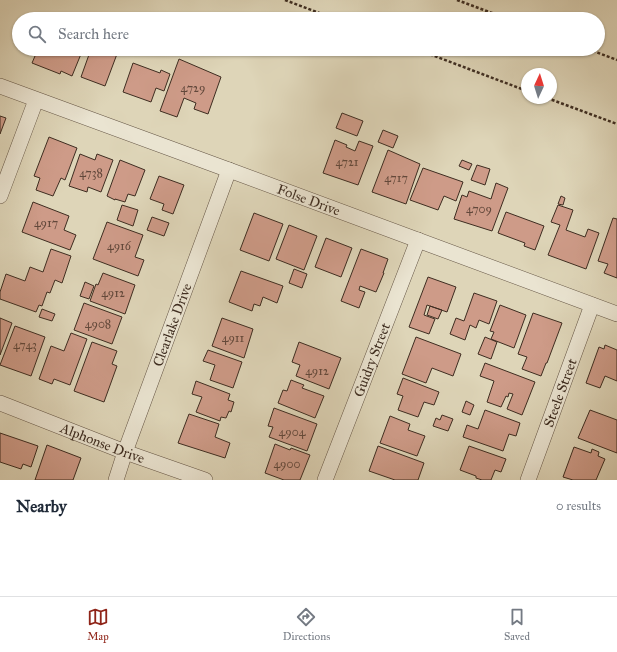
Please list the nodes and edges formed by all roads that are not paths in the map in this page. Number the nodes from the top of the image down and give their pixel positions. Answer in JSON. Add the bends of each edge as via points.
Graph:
{"nodes":[{"id":1,"x":0,"y":86,"type":"edge"},
{"id":2,"x":36,"y":100,"type":"junction"},
{"id":3,"x":230,"y":170,"type":"junction"},
{"id":4,"x":0,"y":196,"type":"edge"},
{"id":5,"x":418,"y":240,"type":"junction"},
{"id":6,"x":592,"y":305,"type":"junction"},
{"id":7,"x":617,"y":314,"type":"edge"},
{"id":8,"x":0,"y":403,"type":"edge"},
{"id":9,"x":125,"y":452,"type":"junction"},
{"id":10,"x":116,"y":480,"type":"edge"},
{"id":11,"x":205,"y":480,"type":"edge"},
{"id":12,"x":325,"y":480,"type":"edge"},
{"id":13,"x":528,"y":480,"type":"edge"}],
"edges":[{"from":1,"to":2,"type":"street","name":"Folse Drive"},
{"from":2,"to":3,"type":"street","name":"Folse Drive"},
{"from":2,"to":4,"type":"street"},
{"from":3,"to":5,"type":"street","name":"Folse Drive"},
{"from":3,"to":9,"type":"street","name":"Clearlake Drive"},
{"from":5,"to":6,"type":"street","name":"Folse Drive"},
{"from":5,"to":12,"type":"street","name":"Guidry Street"},
{"from":6,"to":7,"type":"street","name":"Folse Drive"},
{"from":6,"to":13,"type":"street","name":"Steele Street"},
{"from":8,"to":9,"type":"street","name":"Alphonse Drive"},
{"from":9,"to":10,"type":"street","name":"Clearlake Drive"},
{"from":9,"to":11,"type":"street","name":"Alphonse Drive"}]}
